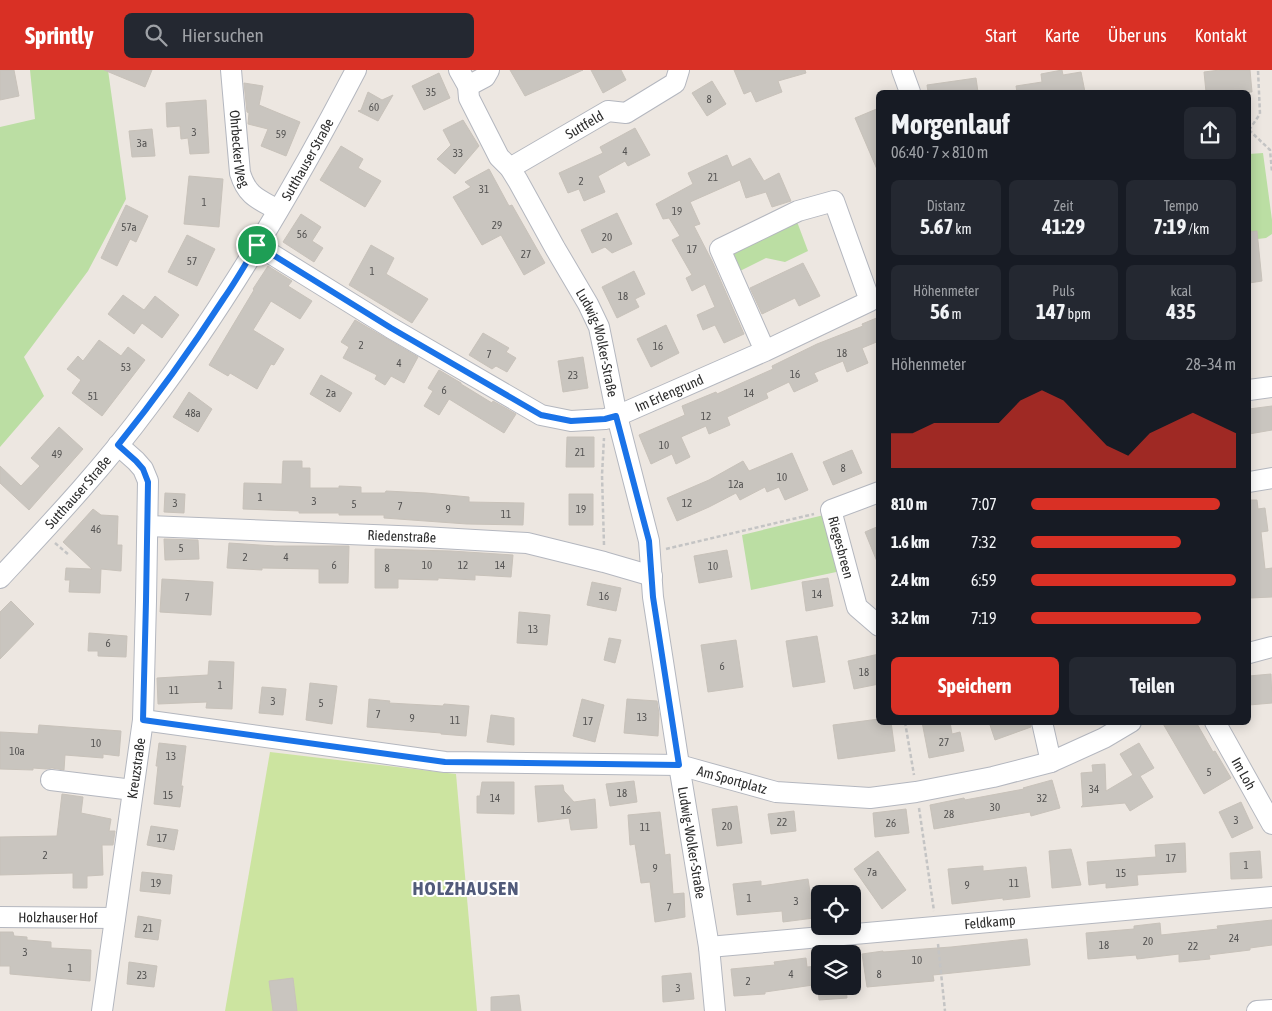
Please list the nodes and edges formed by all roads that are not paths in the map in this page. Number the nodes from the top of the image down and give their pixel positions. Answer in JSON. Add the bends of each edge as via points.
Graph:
{"nodes":[{"id":1,"x":231,"y":70,"type":"edge"},
{"id":2,"x":356,"y":70,"type":"edge"},
{"id":3,"x":489,"y":70,"type":"edge"},
{"id":4,"x":679,"y":70,"type":"edge"},
{"id":5,"x":902,"y":70,"type":"edge"},
{"id":6,"x":463,"y":78,"type":"edge"},
{"id":7,"x":909,"y":90,"type":"edge"},
{"id":8,"x":510,"y":168,"type":"junction"},
{"id":9,"x":278,"y":210,"type":"junction"},
{"id":10,"x":257,"y":245,"type":"junction"},
{"id":11,"x":765,"y":351,"type":"junction"},
{"id":12,"x":1272,"y":387,"type":"edge"},
{"id":13,"x":1251,"y":390,"type":"edge"},
{"id":14,"x":611,"y":418,"type":"junction"},
{"id":15,"x":118,"y":445,"type":"junction"},
{"id":16,"x":1272,"y":478,"type":"edge"},
{"id":17,"x":1251,"y":482,"type":"edge"},
{"id":18,"x":876,"y":493,"type":"edge"},
{"id":19,"x":148,"y":526,"type":"junction"},
{"id":20,"x":652,"y":576,"type":"junction"},
{"id":21,"x":0,"y":578,"type":"edge"},
{"id":22,"x":876,"y":623,"type":"edge"},
{"id":23,"x":1272,"y":647,"type":"edge"},
{"id":24,"x":1251,"y":652,"type":"edge"},
{"id":25,"x":143,"y":720,"type":"junction"},
{"id":26,"x":1043,"y":725,"type":"edge"},
{"id":27,"x":1126,"y":725,"type":"edge"},
{"id":28,"x":1217,"y":725,"type":"edge"},
{"id":29,"x":1051,"y":762,"type":"junction"},
{"id":30,"x":679,"y":765,"type":"junction"},
{"id":31,"x":51,"y":780,"type":"dead end"},
{"id":32,"x":133,"y":790,"type":"junction"},
{"id":33,"x":1272,"y":824,"type":"edge"},
{"id":34,"x":1272,"y":897,"type":"edge"},
{"id":35,"x":0,"y":917,"type":"edge"},
{"id":36,"x":115,"y":918,"type":"junction"},
{"id":37,"x":710,"y":947,"type":"junction"},
{"id":38,"x":1272,"y":1010,"type":"edge"},
{"id":39,"x":102,"y":1011,"type":"edge"},
{"id":40,"x":714,"y":1011,"type":"edge"},
{"id":41,"x":1257,"y":1011,"type":"edge"}],
"edges":[{"from":1,"to":9,"type":"street","name":"Ohrbecker Weg","via":[[240,173],[252,195]]},
{"from":2,"to":9,"type":"street","name":"Sutthauser Straße"},
{"from":3,"to":6,"type":"street","name":"Ludwig-Wolker-Straße","via":[[485,77]]},
{"from":4,"to":8,"type":"street","name":"Suttfeld","via":[[675,83],[626,113],[608,111]]},
{"from":5,"to":7,"type":"street"},
{"from":6,"to":8,"type":"street","name":"Ludwig-Wolker-Straße","via":[[469,98],[499,157]]},
{"from":8,"to":14,"type":"street","name":"Ludwig-Wolker-Straße","via":[[599,327]]},
{"from":9,"to":10,"type":"street","name":"Sutthauser Straße"},
{"from":10,"to":14,"type":"street","name":"Im Erlengrund","via":[[541,415],[571,421]]},
{"from":10,"to":15,"type":"street","name":"Sutthauser Straße","via":[[181,362]]},
{"from":11,"to":11,"type":"street","name":"Im Erlengrund","via":[[720,249],[798,211],[834,201],[870,302]]},
{"from":11,"to":14,"type":"street","name":"Im Erlengrund"},
{"from":12,"to":13,"type":"street"},
{"from":14,"to":20,"type":"street","name":"Ludwig-Wolker-Straße","via":[[649,541]]},
{"from":15,"to":19,"type":"street","name":"Kreuzstraße","via":[[143,469],[148,482]]},
{"from":15,"to":21,"type":"street","name":"Sutthauser Straße"},
{"from":16,"to":17,"type":"street"},
{"from":18,"to":22,"type":"street","name":"Riegesbreen","via":[[832,510],[857,606]]},
{"from":19,"to":20,"type":"street","name":"Riedenstraße","via":[[527,543]]},
{"from":19,"to":25,"type":"street","name":"Kreuzstraße"},
{"from":20,"to":30,"type":"street","name":"Ludwig-Wolker-Straße"},
{"from":23,"to":24,"type":"street"},
{"from":25,"to":30,"type":"street","name":"Am Sportplatz","via":[[445,762]]},
{"from":25,"to":32,"type":"street","name":"Kreuzstraße"},
{"from":26,"to":29,"type":"street"},
{"from":27,"to":29,"type":"street","name":"Am Sportplatz"},
{"from":28,"to":33,"type":"street","name":"Im Loh"},
{"from":29,"to":30,"type":"street","name":"Am Sportplatz","via":[[993,777],[870,798],[776,792]]},
{"from":30,"to":37,"type":"street","name":"Ludwig-Wolker-Straße"},
{"from":31,"to":32,"type":"street"},
{"from":32,"to":36,"type":"street","name":"Kreuzstraße"},
{"from":34,"to":37,"type":"street","name":"Feldkamp"},
{"from":35,"to":36,"type":"street","name":"Holzhauser Hof"},
{"from":36,"to":39,"type":"street","name":"Kreuzstraße"},
{"from":37,"to":40,"type":"street","name":"Ludwig-Wolker-Straße"},
{"from":38,"to":41,"type":"street"}]}
